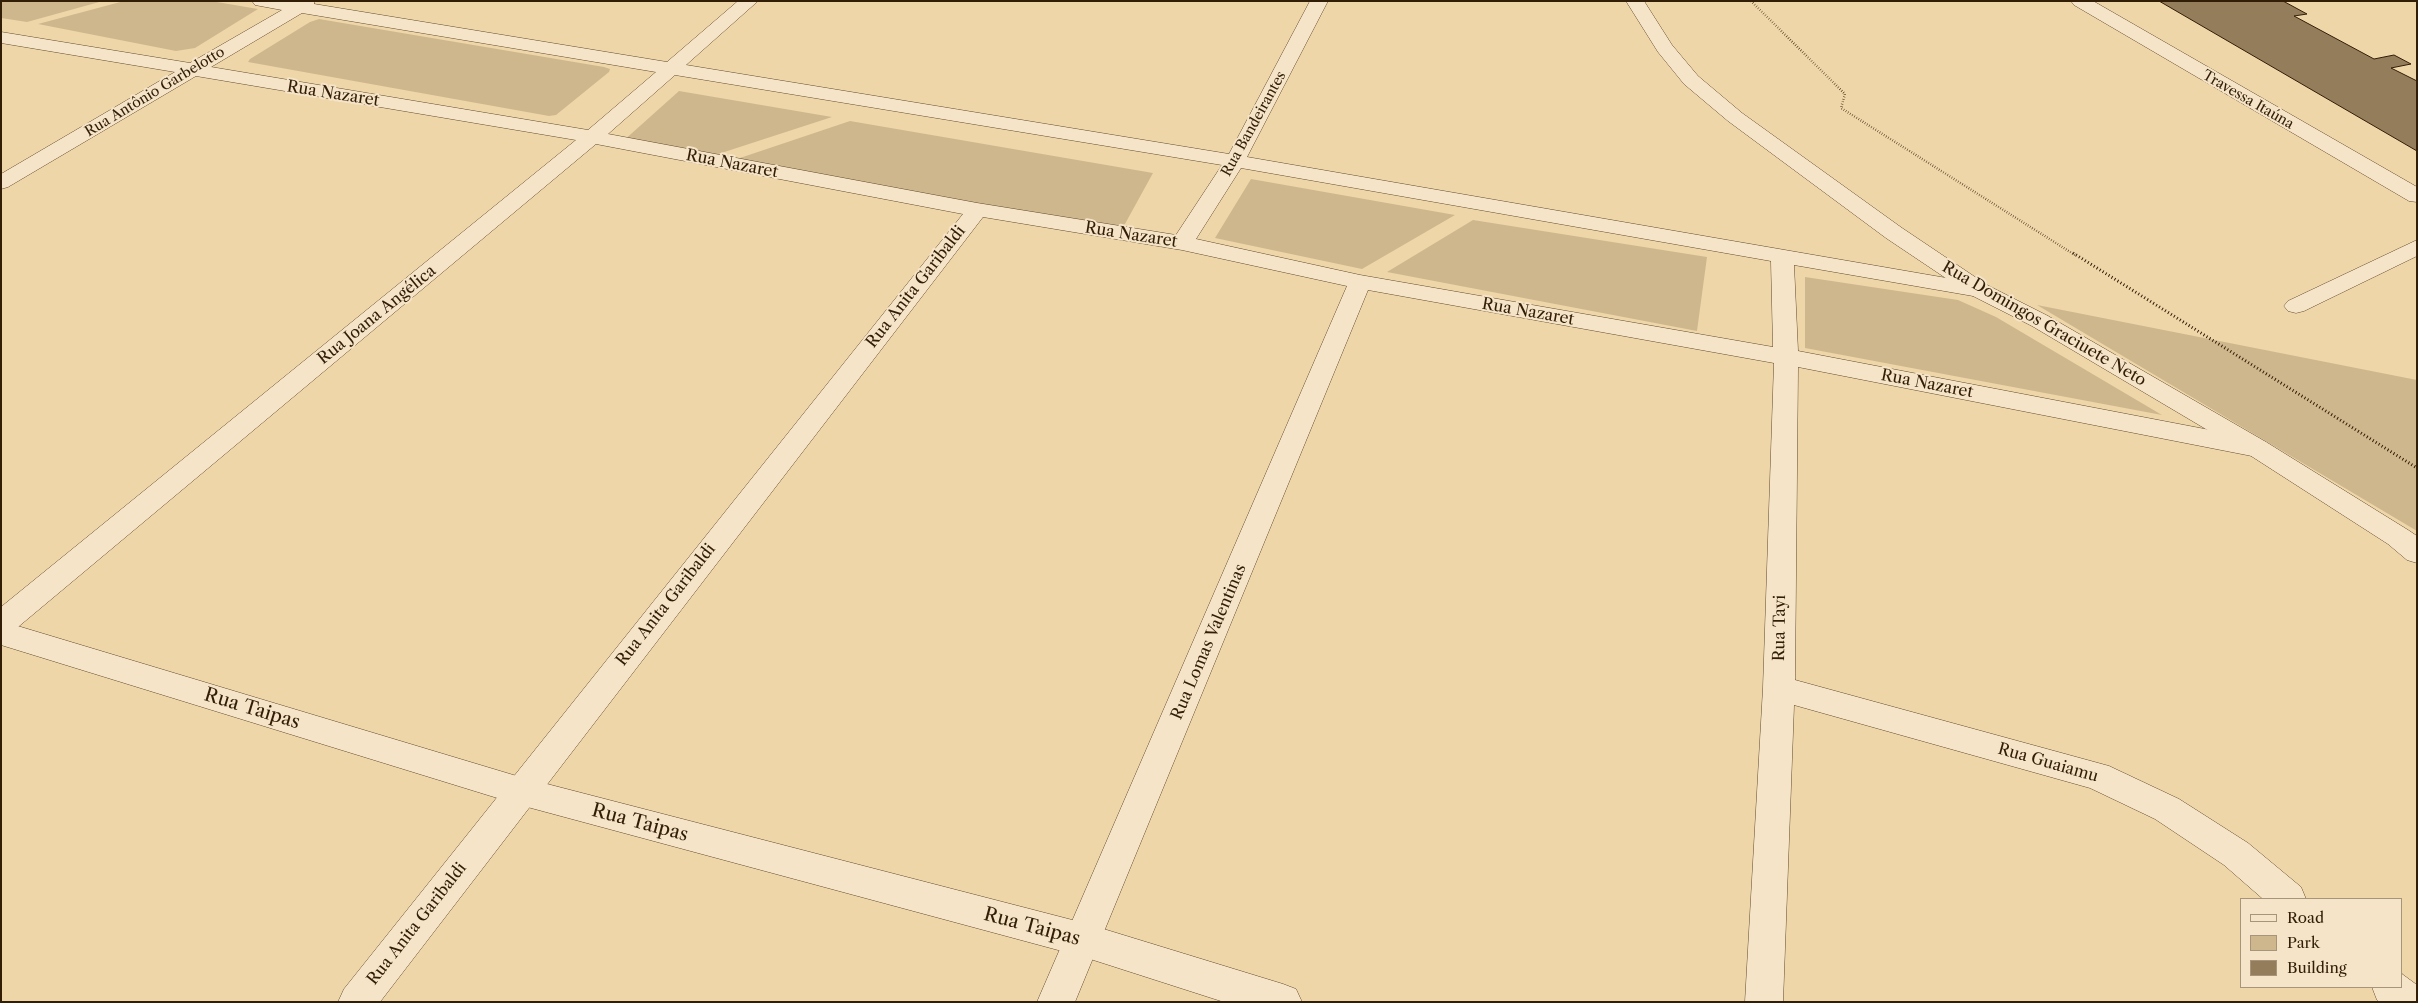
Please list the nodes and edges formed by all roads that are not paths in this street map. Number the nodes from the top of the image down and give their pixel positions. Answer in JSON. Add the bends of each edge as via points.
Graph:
{"nodes":[{"id":1,"x":261,"y":1,"type":"edge"},
{"id":2,"x":749,"y":1,"type":"edge"},
{"id":3,"x":1319,"y":1,"type":"edge"},
{"id":4,"x":1635,"y":1,"type":"edge"},
{"id":5,"x":2080,"y":1,"type":"edge"},
{"id":6,"x":304,"y":4,"type":"edge"},
{"id":7,"x":1,"y":37,"type":"edge"},
{"id":8,"x":668,"y":69,"type":"junction"},
{"id":9,"x":191,"y":71,"type":"junction"},
{"id":10,"x":592,"y":137,"type":"junction"},
{"id":11,"x":1235,"y":161,"type":"junction"},
{"id":12,"x":1,"y":183,"type":"edge"},
{"id":13,"x":2417,"y":196,"type":"edge"},
{"id":14,"x":977,"y":210,"type":"junction"},
{"id":15,"x":1182,"y":243,"type":"junction"},
{"id":16,"x":2417,"y":247,"type":"edge"},
{"id":17,"x":1782,"y":255,"type":"junction"},
{"id":18,"x":1360,"y":282,"type":"junction"},
{"id":19,"x":1979,"y":290,"type":"junction"},
{"id":20,"x":2296,"y":306,"type":"dead end"},
{"id":21,"x":1786,"y":357,"type":"junction"},
{"id":22,"x":2257,"y":448,"type":"junction"},
{"id":23,"x":2417,"y":552,"type":"edge"},
{"id":24,"x":1,"y":624,"type":"edge"},
{"id":25,"x":1,"y":632,"type":"edge"},
{"id":26,"x":1779,"y":688,"type":"junction"},
{"id":27,"x":520,"y":791,"type":"junction"},
{"id":28,"x":2287,"y":898,"type":"edge"},
{"id":29,"x":1084,"y":940,"type":"junction"},
{"id":30,"x":2391,"y":988,"type":"edge"},
{"id":31,"x":356,"y":1002,"type":"edge"},
{"id":32,"x":1056,"y":1002,"type":"edge"},
{"id":33,"x":1283,"y":1002,"type":"edge"},
{"id":34,"x":1764,"y":1002,"type":"edge"},
{"id":35,"x":2408,"y":1002,"type":"edge"}],
"edges":[{"from":1,"to":6,"type":"street"},
{"from":2,"to":8,"type":"street","name":"Rua Joana Angélica"},
{"from":3,"to":11,"type":"street","name":"Rua Bandeirantes"},
{"from":4,"to":19,"type":"street","name":"Rua Domingos Graciuete Neto","via":[[1665,48],[1691,80],[1735,117],[1894,233]]},
{"from":5,"to":13,"type":"street","name":"Travessa Itaúna"},
{"from":6,"to":8,"type":"street"},
{"from":6,"to":9,"type":"street","name":"Rua Antônio Garbelotto"},
{"from":7,"to":9,"type":"street","name":"Rua Nazaret"},
{"from":8,"to":10,"type":"street","name":"Rua Joana Angélica"},
{"from":8,"to":11,"type":"street"},
{"from":9,"to":10,"type":"street","name":"Rua Nazaret"},
{"from":9,"to":12,"type":"street","name":"Rua Antônio Garbelotto"},
{"from":10,"to":14,"type":"street","name":"Rua Nazaret"},
{"from":10,"to":24,"type":"street","name":"Rua Joana Angélica"},
{"from":11,"to":15,"type":"street","name":"Rua Bandeirantes"},
{"from":11,"to":17,"type":"street"},
{"from":14,"to":15,"type":"street","name":"Rua Nazaret"},
{"from":14,"to":27,"type":"street","name":"Rua Anita Garibaldi"},
{"from":15,"to":18,"type":"street","name":"Rua Nazaret"},
{"from":16,"to":20,"type":"street"},
{"from":17,"to":19,"type":"street"},
{"from":17,"to":21,"type":"street","name":"Rua Tayi"},
{"from":18,"to":21,"type":"street","name":"Rua Nazaret"},
{"from":18,"to":29,"type":"street","name":"Rua Lomas Valentinas"},
{"from":19,"to":22,"type":"street","name":"Rua Domingos Graciuete Neto","via":[[2040,321]]},
{"from":21,"to":22,"type":"street","name":"Rua Nazaret"},
{"from":21,"to":26,"type":"street","name":"Rua Tayi"},
{"from":22,"to":23,"type":"street","name":"Rua Domingos Graciuete Neto"},
{"from":25,"to":27,"type":"street","name":"Rua Taipas"},
{"from":26,"to":28,"type":"street","name":"Rua Guaiamu","via":[[2097,776],[2167,809],[2236,854]]},
{"from":26,"to":34,"type":"street","name":"Rua Tayi"},
{"from":27,"to":29,"type":"street","name":"Rua Taipas"},
{"from":27,"to":31,"type":"street","name":"Rua Anita Garibaldi"},
{"from":29,"to":32,"type":"street","name":"Rua Lomas Valentinas"},
{"from":29,"to":33,"type":"street","name":"Rua Taipas"},
{"from":30,"to":35,"type":"street"}]}
